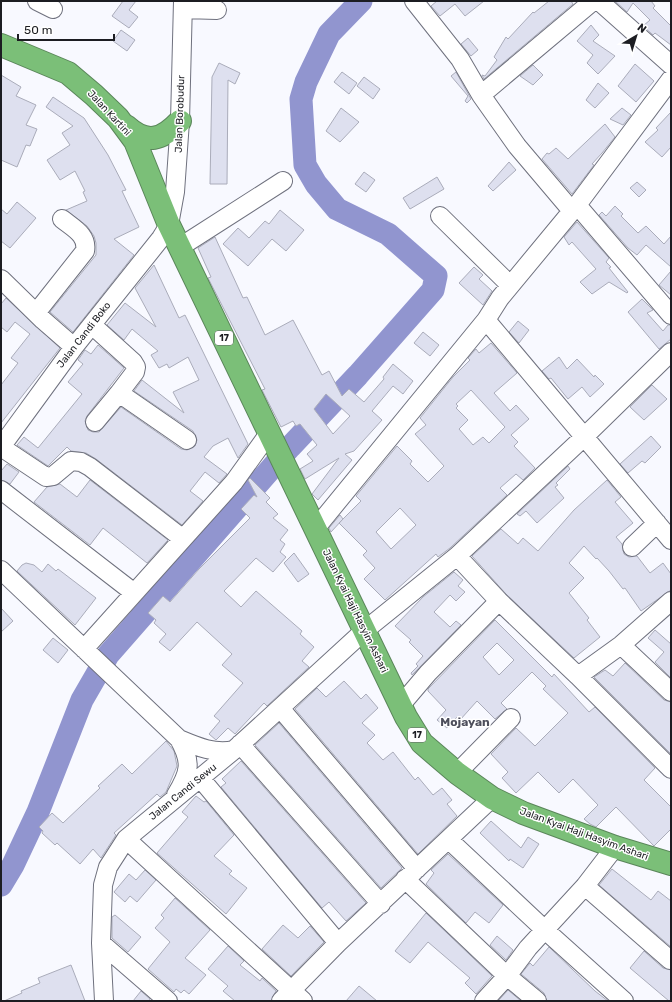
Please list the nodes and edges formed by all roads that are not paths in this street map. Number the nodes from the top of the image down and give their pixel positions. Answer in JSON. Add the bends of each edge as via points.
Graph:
{"nodes":[{"id":1,"x":37,"y":1,"type":"edge"},
{"id":2,"x":593,"y":1,"type":"edge"},
{"id":3,"x":599,"y":1,"type":"edge"},
{"id":4,"x":424,"y":4,"type":"edge"},
{"id":5,"x":183,"y":5,"type":"edge"},
{"id":6,"x":53,"y":9,"type":"dead end"},
{"id":7,"x":217,"y":10,"type":"dead end"},
{"id":8,"x":1,"y":46,"type":"edge"},
{"id":9,"x":671,"y":66,"type":"edge"},
{"id":10,"x":671,"y":79,"type":"edge"},
{"id":11,"x":481,"y":95,"type":"junction"},
{"id":12,"x":118,"y":118,"type":"junction"},
{"id":13,"x":180,"y":121,"type":"junction"},
{"id":14,"x":283,"y":181,"type":"dead end"},
{"id":15,"x":574,"y":208,"type":"junction"},
{"id":16,"x":440,"y":216,"type":"dead end"},
{"id":17,"x":62,"y":219,"type":"dead end"},
{"id":18,"x":169,"y":225,"type":"junction"},
{"id":19,"x":180,"y":247,"type":"junction"},
{"id":20,"x":1,"y":279,"type":"edge"},
{"id":21,"x":510,"y":285,"type":"junction"},
{"id":22,"x":36,"y":313,"type":"junction"},
{"id":23,"x":671,"y":315,"type":"edge"},
{"id":24,"x":486,"y":320,"type":"junction"},
{"id":25,"x":92,"y":325,"type":"junction"},
{"id":26,"x":74,"y":347,"type":"junction"},
{"id":27,"x":671,"y":352,"type":"edge"},
{"id":28,"x":119,"y":393,"type":"junction"},
{"id":29,"x":95,"y":422,"type":"dead end"},
{"id":30,"x":7,"y":426,"type":"edge"},
{"id":31,"x":584,"y":437,"type":"junction"},
{"id":32,"x":188,"y":440,"type":"dead end"},
{"id":33,"x":274,"y":441,"type":"junction"},
{"id":34,"x":1,"y":447,"type":"edge"},
{"id":35,"x":1,"y":490,"type":"edge"},
{"id":36,"x":657,"y":524,"type":"junction"},
{"id":37,"x":315,"y":529,"type":"junction"},
{"id":38,"x":182,"y":538,"type":"junction"},
{"id":39,"x":671,"y":540,"type":"edge"},
{"id":40,"x":632,"y":546,"type":"dead end"},
{"id":41,"x":457,"y":556,"type":"junction"},
{"id":42,"x":1,"y":570,"type":"edge"},
{"id":43,"x":134,"y":592,"type":"junction"},
{"id":44,"x":499,"y":601,"type":"junction"},
{"id":45,"x":671,"y":601,"type":"edge"},
{"id":46,"x":364,"y":631,"type":"junction"},
{"id":47,"x":622,"y":645,"type":"junction"},
{"id":48,"x":89,"y":653,"type":"junction"},
{"id":49,"x":578,"y":676,"type":"junction"},
{"id":50,"x":671,"y":692,"type":"edge"},
{"id":51,"x":400,"y":706,"type":"junction"},
{"id":52,"x":280,"y":708,"type":"junction"},
{"id":53,"x":511,"y":718,"type":"dead end"},
{"id":54,"x":179,"y":739,"type":"junction"},
{"id":55,"x":237,"y":747,"type":"junction"},
{"id":56,"x":671,"y":769,"type":"edge"},
{"id":57,"x":457,"y":773,"type":"junction"},
{"id":58,"x":201,"y":779,"type":"junction"},
{"id":59,"x":492,"y":798,"type":"junction"},
{"id":60,"x":170,"y":802,"type":"junction"},
{"id":61,"x":126,"y":839,"type":"junction"},
{"id":62,"x":449,"y":840,"type":"junction"},
{"id":63,"x":615,"y":847,"type":"junction"},
{"id":64,"x":671,"y":864,"type":"edge"},
{"id":65,"x":411,"y":874,"type":"junction"},
{"id":66,"x":585,"y":886,"type":"junction"},
{"id":67,"x":381,"y":904,"type":"junction"},
{"id":68,"x":545,"y":930,"type":"junction"},
{"id":69,"x":101,"y":943,"type":"junction"},
{"id":70,"x":338,"y":943,"type":"junction"},
{"id":71,"x":670,"y":960,"type":"edge"},
{"id":72,"x":507,"y":976,"type":"junction"},
{"id":73,"x":292,"y":998,"type":"edge"},
{"id":74,"x":102,"y":1000,"type":"edge"},
{"id":75,"x":168,"y":1001,"type":"edge"},
{"id":76,"x":484,"y":1001,"type":"edge"},
{"id":77,"x":537,"y":1001,"type":"edge"},
{"id":78,"x":624,"y":1001,"type":"edge"}],
"edges":[{"from":1,"to":6,"type":"street"},
{"from":2,"to":11,"type":"street"},
{"from":3,"to":9,"type":"street"},
{"from":4,"to":11,"type":"street"},
{"from":5,"to":7,"type":"street"},
{"from":5,"to":13,"type":"street","name":"Jalan Borobudur"},
{"from":8,"to":12,"type":"highway","name":"Jalan Kartini","number":"17","via":[[60,69],[94,95]]},
{"from":10,"to":15,"type":"street"},
{"from":11,"to":15,"type":"street","via":[[526,158]]},
{"from":12,"to":13,"type":"highway","via":[[134,133],[148,139],[171,131]]},
{"from":12,"to":18,"type":"highway","name":"Jalan Kartini","number":"17","via":[[135,141]]},
{"from":13,"to":18,"type":"street","name":"Jalan Borobudur","via":[[175,192]]},
{"from":14,"to":19,"type":"street"},
{"from":15,"to":21,"type":"street"},
{"from":15,"to":23,"type":"street"},
{"from":16,"to":21,"type":"street"},
{"from":17,"to":22,"type":"street","via":[[84,238],[87,243],[85,251]]},
{"from":18,"to":19,"type":"highway","name":"Jalan Kyai Haji Hasyim Ashari","number":"17"},
{"from":18,"to":25,"type":"street","name":"Jalan Candi Boko"},
{"from":19,"to":33,"type":"highway","name":"Jalan Kyai Haji Hasyim Ashari","number":"17"},
{"from":20,"to":22,"type":"street"},
{"from":21,"to":24,"type":"street"},
{"from":22,"to":26,"type":"street"},
{"from":24,"to":31,"type":"street"},
{"from":24,"to":37,"type":"street"},
{"from":25,"to":26,"type":"street","name":"Jalan Candi Boko"},
{"from":25,"to":28,"type":"street","via":[[136,367]]},
{"from":26,"to":30,"type":"street","name":"Jalan Candi Boko"},
{"from":27,"to":31,"type":"street","name":"Jalan Candi Sewu"},
{"from":28,"to":29,"type":"street"},
{"from":28,"to":32,"type":"street"},
{"from":30,"to":34,"type":"street","name":"Jalan Candi Boko"},
{"from":31,"to":36,"type":"street"},
{"from":31,"to":41,"type":"street","name":"Jalan Candi Sewu"},
{"from":33,"to":37,"type":"highway","name":"Jalan Kyai Haji Hasyim Ashari","number":"17"},
{"from":33,"to":38,"type":"street"},
{"from":34,"to":38,"type":"street","via":[[46,477],[53,476],[71,461],[81,462]]},
{"from":35,"to":43,"type":"street"},
{"from":36,"to":39,"type":"street"},
{"from":36,"to":40,"type":"street"},
{"from":37,"to":46,"type":"highway","name":"Jalan Kyai Haji Hasyim Ashari","number":"17"},
{"from":38,"to":43,"type":"street"},
{"from":41,"to":44,"type":"street"},
{"from":41,"to":46,"type":"street","name":"Jalan Candi Sewu"},
{"from":42,"to":48,"type":"street"},
{"from":43,"to":48,"type":"street"},
{"from":44,"to":49,"type":"street"},
{"from":44,"to":51,"type":"street","via":[[428,673]]},
{"from":45,"to":47,"type":"street"},
{"from":46,"to":51,"type":"highway","name":"Jalan Kyai Haji Hasyim Ashari","number":"17"},
{"from":46,"to":52,"type":"street","name":"Jalan Candi Sewu"},
{"from":47,"to":49,"type":"street"},
{"from":47,"to":50,"type":"street"},
{"from":48,"to":54,"type":"street"},
{"from":49,"to":56,"type":"street"},
{"from":51,"to":57,"type":"highway","name":"Jalan Kyai Haji Hasyim Ashari","number":"17","via":[[422,743]]},
{"from":52,"to":55,"type":"street","name":"Jalan Candi Sewu"},
{"from":52,"to":65,"type":"street"},
{"from":53,"to":57,"type":"street"},
{"from":54,"to":55,"type":"street","via":[[219,752]]},
{"from":54,"to":60,"type":"street","via":[[187,753],[188,768],[186,777]]},
{"from":55,"to":58,"type":"street","name":"Jalan Candi Sewu"},
{"from":55,"to":67,"type":"street"},
{"from":57,"to":59,"type":"highway","name":"Jalan Kyai Haji Hasyim Ashari","number":"17"},
{"from":58,"to":60,"type":"street","name":"Jalan Candi Sewu"},
{"from":58,"to":70,"type":"street"},
{"from":59,"to":62,"type":"street"},
{"from":59,"to":63,"type":"highway","name":"Jalan Kyai Haji Hasyim Ashari","number":"17","via":[[523,813]]},
{"from":60,"to":61,"type":"street","name":"Jalan Candi Sewu"},
{"from":61,"to":69,"type":"street","name":"Jalan Candi Sewu","via":[[108,867],[103,886]]},
{"from":61,"to":73,"type":"street"},
{"from":62,"to":65,"type":"street"},
{"from":62,"to":68,"type":"street"},
{"from":63,"to":64,"type":"highway","name":"Jalan Kyai Haji Hasyim Ashari","number":"17"},
{"from":63,"to":66,"type":"street"},
{"from":65,"to":67,"type":"street"},
{"from":65,"to":72,"type":"street"},
{"from":66,"to":68,"type":"street"},
{"from":66,"to":71,"type":"street"},
{"from":67,"to":70,"type":"street"},
{"from":68,"to":72,"type":"street"},
{"from":68,"to":78,"type":"street"},
{"from":69,"to":74,"type":"street","name":"Jalan Candi Sewu"},
{"from":69,"to":75,"type":"street"},
{"from":70,"to":73,"type":"street"},
{"from":72,"to":76,"type":"street"},
{"from":72,"to":77,"type":"street"}]}
